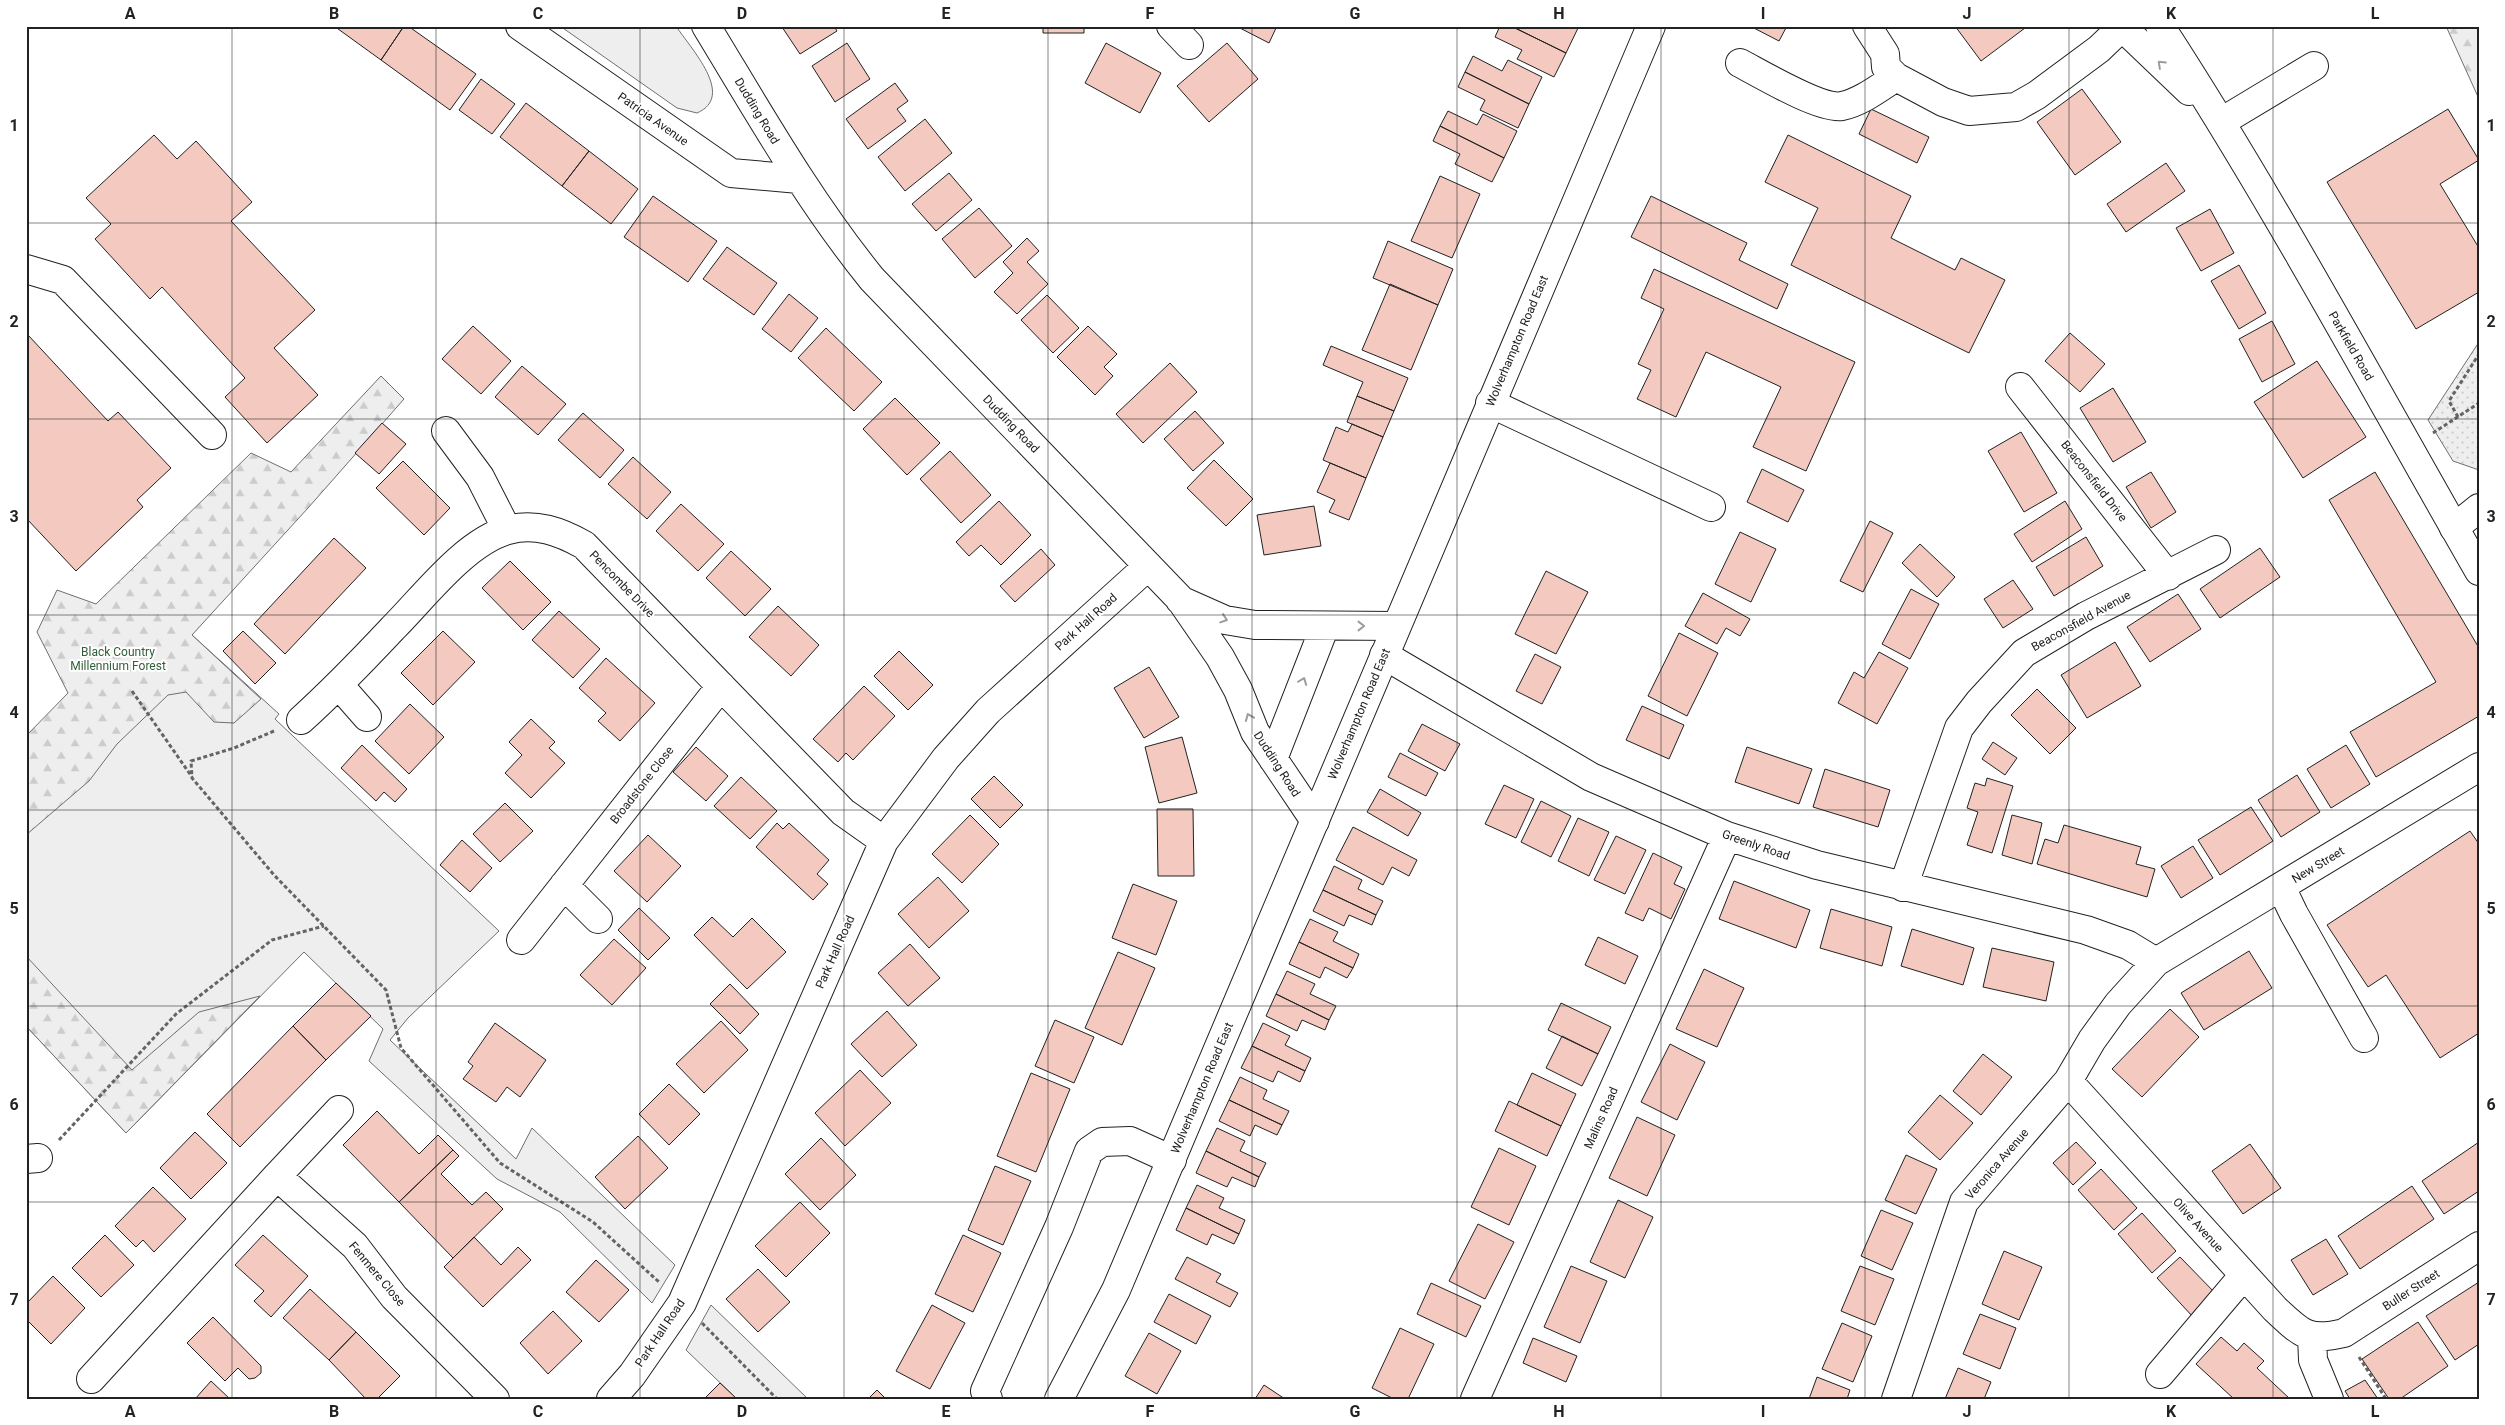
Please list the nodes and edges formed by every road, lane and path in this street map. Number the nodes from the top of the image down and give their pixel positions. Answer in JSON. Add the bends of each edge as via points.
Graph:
{"nodes":[{"id":1,"x":520,"y":26,"type":"edge"},
{"id":2,"x":706,"y":26,"type":"edge"},
{"id":3,"x":1652,"y":26,"type":"edge"},
{"id":4,"x":1867,"y":26,"type":"edge"},
{"id":5,"x":2160,"y":26,"type":"edge"},
{"id":6,"x":2122,"y":27,"type":"edge"},
{"id":7,"x":1740,"y":63,"type":"dead end"},
{"id":8,"x":2314,"y":66,"type":"dead end"},
{"id":9,"x":1896,"y":77,"type":"junction"},
{"id":10,"x":2220,"y":122,"type":"junction"},
{"id":11,"x":799,"y":179,"type":"junction"},
{"id":12,"x":26,"y":269,"type":"edge"},
{"id":13,"x":2479,"y":354,"type":"edge"},
{"id":14,"x":2020,"y":387,"type":"dead end"},
{"id":15,"x":1490,"y":402,"type":"junction"},
{"id":16,"x":2479,"y":403,"type":"edge"},
{"id":17,"x":2458,"y":417,"type":"junction"},
{"id":18,"x":446,"y":431,"type":"dead end"},
{"id":19,"x":212,"y":435,"type":"dead end"},
{"id":20,"x":2410,"y":448,"type":"junction"},
{"id":21,"x":1711,"y":507,"type":"dead end"},
{"id":22,"x":2479,"y":508,"type":"edge"},
{"id":23,"x":2454,"y":528,"type":"junction"},
{"id":24,"x":507,"y":530,"type":"junction"},
{"id":25,"x":2216,"y":550,"type":"dead end"},
{"id":26,"x":1147,"y":566,"type":"junction"},
{"id":27,"x":2479,"y":570,"type":"edge"},
{"id":28,"x":2168,"y":576,"type":"junction"},
{"id":29,"x":1180,"y":599,"type":"junction"},
{"id":30,"x":1325,"y":626,"type":"junction"},
{"id":31,"x":1396,"y":626,"type":"junction"},
{"id":32,"x":1384,"y":655,"type":"junction"},
{"id":33,"x":339,"y":685,"type":"junction"},
{"id":34,"x":721,"y":686,"type":"junction"},
{"id":35,"x":132,"y":691,"type":"dead end"},
{"id":36,"x":367,"y":717,"type":"dead end"},
{"id":37,"x":301,"y":720,"type":"joint"},
{"id":38,"x":1273,"y":759,"type":"junction"},
{"id":39,"x":2479,"y":767,"type":"edge"},
{"id":40,"x":192,"y":778,"type":"junction"},
{"id":41,"x":1315,"y":821,"type":"junction"},
{"id":42,"x":1728,"y":836,"type":"junction"},
{"id":43,"x":884,"y":841,"type":"junction"},
{"id":44,"x":564,"y":885,"type":"junction"},
{"id":45,"x":1903,"y":887,"type":"junction"},
{"id":46,"x":2281,"y":887,"type":"junction"},
{"id":47,"x":598,"y":919,"type":"dead end"},
{"id":48,"x":324,"y":926,"type":"junction"},
{"id":49,"x":521,"y":940,"type":"dead end"},
{"id":50,"x":2156,"y":962,"type":"junction"},
{"id":51,"x":2364,"y":1038,"type":"dead end"},
{"id":52,"x":2068,"y":1081,"type":"junction"},
{"id":53,"x":339,"y":1110,"type":"dead end"},
{"id":54,"x":32,"y":1159,"type":"edge"},
{"id":55,"x":1172,"y":1160,"type":"junction"},
{"id":56,"x":277,"y":1176,"type":"junction"},
{"id":57,"x":2479,"y":1246,"type":"edge"},
{"id":58,"x":2244,"y":1275,"type":"junction"},
{"id":59,"x":682,"y":1303,"type":"junction"},
{"id":60,"x":2344,"y":1334,"type":"junction"},
{"id":61,"x":2312,"y":1336,"type":"junction"},
{"id":62,"x":2160,"y":1374,"type":"dead end"},
{"id":63,"x":91,"y":1379,"type":"dead end"},
{"id":64,"x":495,"y":1399,"type":"edge"},
{"id":65,"x":611,"y":1399,"type":"edge"},
{"id":66,"x":777,"y":1399,"type":"edge"},
{"id":67,"x":988,"y":1399,"type":"edge"},
{"id":68,"x":1059,"y":1399,"type":"edge"},
{"id":69,"x":1475,"y":1399,"type":"edge"},
{"id":70,"x":1896,"y":1399,"type":"edge"},
{"id":71,"x":2329,"y":1399,"type":"edge"},
{"id":72,"x":2386,"y":1399,"type":"edge"}],
"edges":[{"from":1,"to":11,"type":"street","name":"Patricia Avenue","via":[[731,173]]},
{"from":2,"to":11,"type":"street","name":"Dudding Road"},
{"from":3,"to":15,"type":"street","name":"Wolverhampton Road East"},
{"from":4,"to":9,"type":"street","via":[[1885,54],[1886,67]]},
{"from":5,"to":10,"type":"street","name":"Parkfield Road"},
{"from":6,"to":9,"type":"street","via":[[2061,78],[2016,107],[1969,111],[1943,102]]},
{"from":10,"to":6,"type":"street","name":"Parkfield Road","one_way":true},
{"from":7,"to":9,"type":"street","via":[[1832,106],[1858,100]]},
{"from":8,"to":10,"type":"street"},
{"from":10,"to":20,"type":"street","name":"Parkfield Road"},
{"from":11,"to":26,"type":"street","name":"Dudding Road","via":[[839,239],[872,279]]},
{"from":12,"to":19,"type":"street","via":[[63,280]]},
{"from":13,"to":17,"type":"path","via":[[2449,401]]},
{"from":14,"to":28,"type":"street","name":"Beaconsfield Drive"},
{"from":15,"to":21,"type":"street"},
{"from":15,"to":31,"type":"street","name":"Wolverhampton Road East"},
{"from":16,"to":17,"type":"path"},
{"from":17,"to":20,"type":"path"},
{"from":18,"to":24,"type":"street","via":[[480,477]]},
{"from":20,"to":23,"type":"street","name":"Parkfield Road"},
{"from":22,"to":23,"type":"street"},
{"from":23,"to":27,"type":"street","name":"Parkfield Road"},
{"from":24,"to":33,"type":"street","name":"Pencombe Drive","via":[[478,544],[451,568]]},
{"from":24,"to":34,"type":"street","name":"Pencombe Drive","via":[[527,526],[562,532],[584,545]]},
{"from":25,"to":28,"type":"street","name":"Beaconsfield Avenue"},
{"from":26,"to":29,"type":"street","name":"Dudding Road"},
{"from":26,"to":43,"type":"street","name":"Park Hall Road","via":[[988,711],[946,758]]},
{"from":28,"to":45,"type":"street","name":"Beaconsfield Avenue","via":[[2086,616],[2024,653],[1978,702],[1959,728]]},
{"from":29,"to":30,"type":"street","one_way":true,"via":[[1225,620],[1256,625]]},
{"from":38,"to":29,"type":"street","name":"Dudding Road","one_way":true,"via":[[1255,732],[1220,656]]},
{"from":30,"to":31,"type":"street","one_way":true},
{"from":38,"to":30,"type":"street","one_way":true},
{"from":31,"to":32,"type":"street","name":"Wolverhampton Road East"},
{"from":32,"to":41,"type":"street","name":"Wolverhampton Road East"},
{"from":32,"to":42,"type":"street","name":"Greenly Road","via":[[1591,777]]},
{"from":33,"to":36,"type":"street"},
{"from":33,"to":37,"type":"street","name":"Pencombe Drive"},
{"from":34,"to":43,"type":"street","name":"Pencombe Drive","via":[[843,812]]},
{"from":34,"to":44,"type":"street","name":"Broadstone Close"},
{"from":35,"to":40,"type":"path"},
{"from":37,"to":40,"type":"path","via":[[234,748],[191,761]]},
{"from":38,"to":41,"type":"street","name":"Dudding Road"},
{"from":39,"to":46,"type":"street","name":"New Street"},
{"from":40,"to":48,"type":"path","via":[[274,875]]},
{"from":41,"to":55,"type":"street","name":"Wolverhampton Road East"},
{"from":42,"to":45,"type":"street","name":"Greenly Road","via":[[1817,865]]},
{"from":42,"to":69,"type":"street","name":"Malins Road"},
{"from":43,"to":59,"type":"street","name":"Park Hall Road"},
{"from":44,"to":47,"type":"street"},
{"from":44,"to":49,"type":"street","name":"Broadstone Close"},
{"from":45,"to":50,"type":"street","name":"Greenly Road","via":[[2086,930],[2128,945]]},
{"from":46,"to":50,"type":"street","name":"New Street"},
{"from":46,"to":51,"type":"street"},
{"from":48,"to":54,"type":"path","via":[[272,940],[176,1014],[52,1148]]},
{"from":48,"to":59,"type":"path","via":[[386,990],[401,1048],[500,1163],[593,1222]]},
{"from":50,"to":52,"type":"street","name":"Veronica Avenue","via":[[2118,1004]]},
{"from":52,"to":58,"type":"street","name":"Olive Avenue"},
{"from":52,"to":70,"type":"street","name":"Veronica Avenue","via":[[1964,1202]]},
{"from":53,"to":56,"type":"street"},
{"from":55,"to":67,"type":"street","via":[[1130,1142],[1102,1142],[1089,1151],[1059,1227],[985,1390]]},
{"from":55,"to":68,"type":"street","name":"Wolverhampton Road East","via":[[1116,1290]]},
{"from":56,"to":63,"type":"street"},
{"from":56,"to":64,"type":"street","name":"Fenmere Close","via":[[355,1246],[394,1297]]},
{"from":57,"to":60,"type":"street","name":"Buller Street"},
{"from":58,"to":61,"type":"street","name":"Olive Avenue","via":[[2301,1333]]},
{"from":58,"to":62,"type":"street"},
{"from":59,"to":65,"type":"street","name":"Park Hall Road"},
{"from":59,"to":66,"type":"path"},
{"from":60,"to":61,"type":"street","via":[[2322,1338]]},
{"from":60,"to":72,"type":"path"},
{"from":61,"to":71,"type":"street","via":[[2313,1360]]}]}
